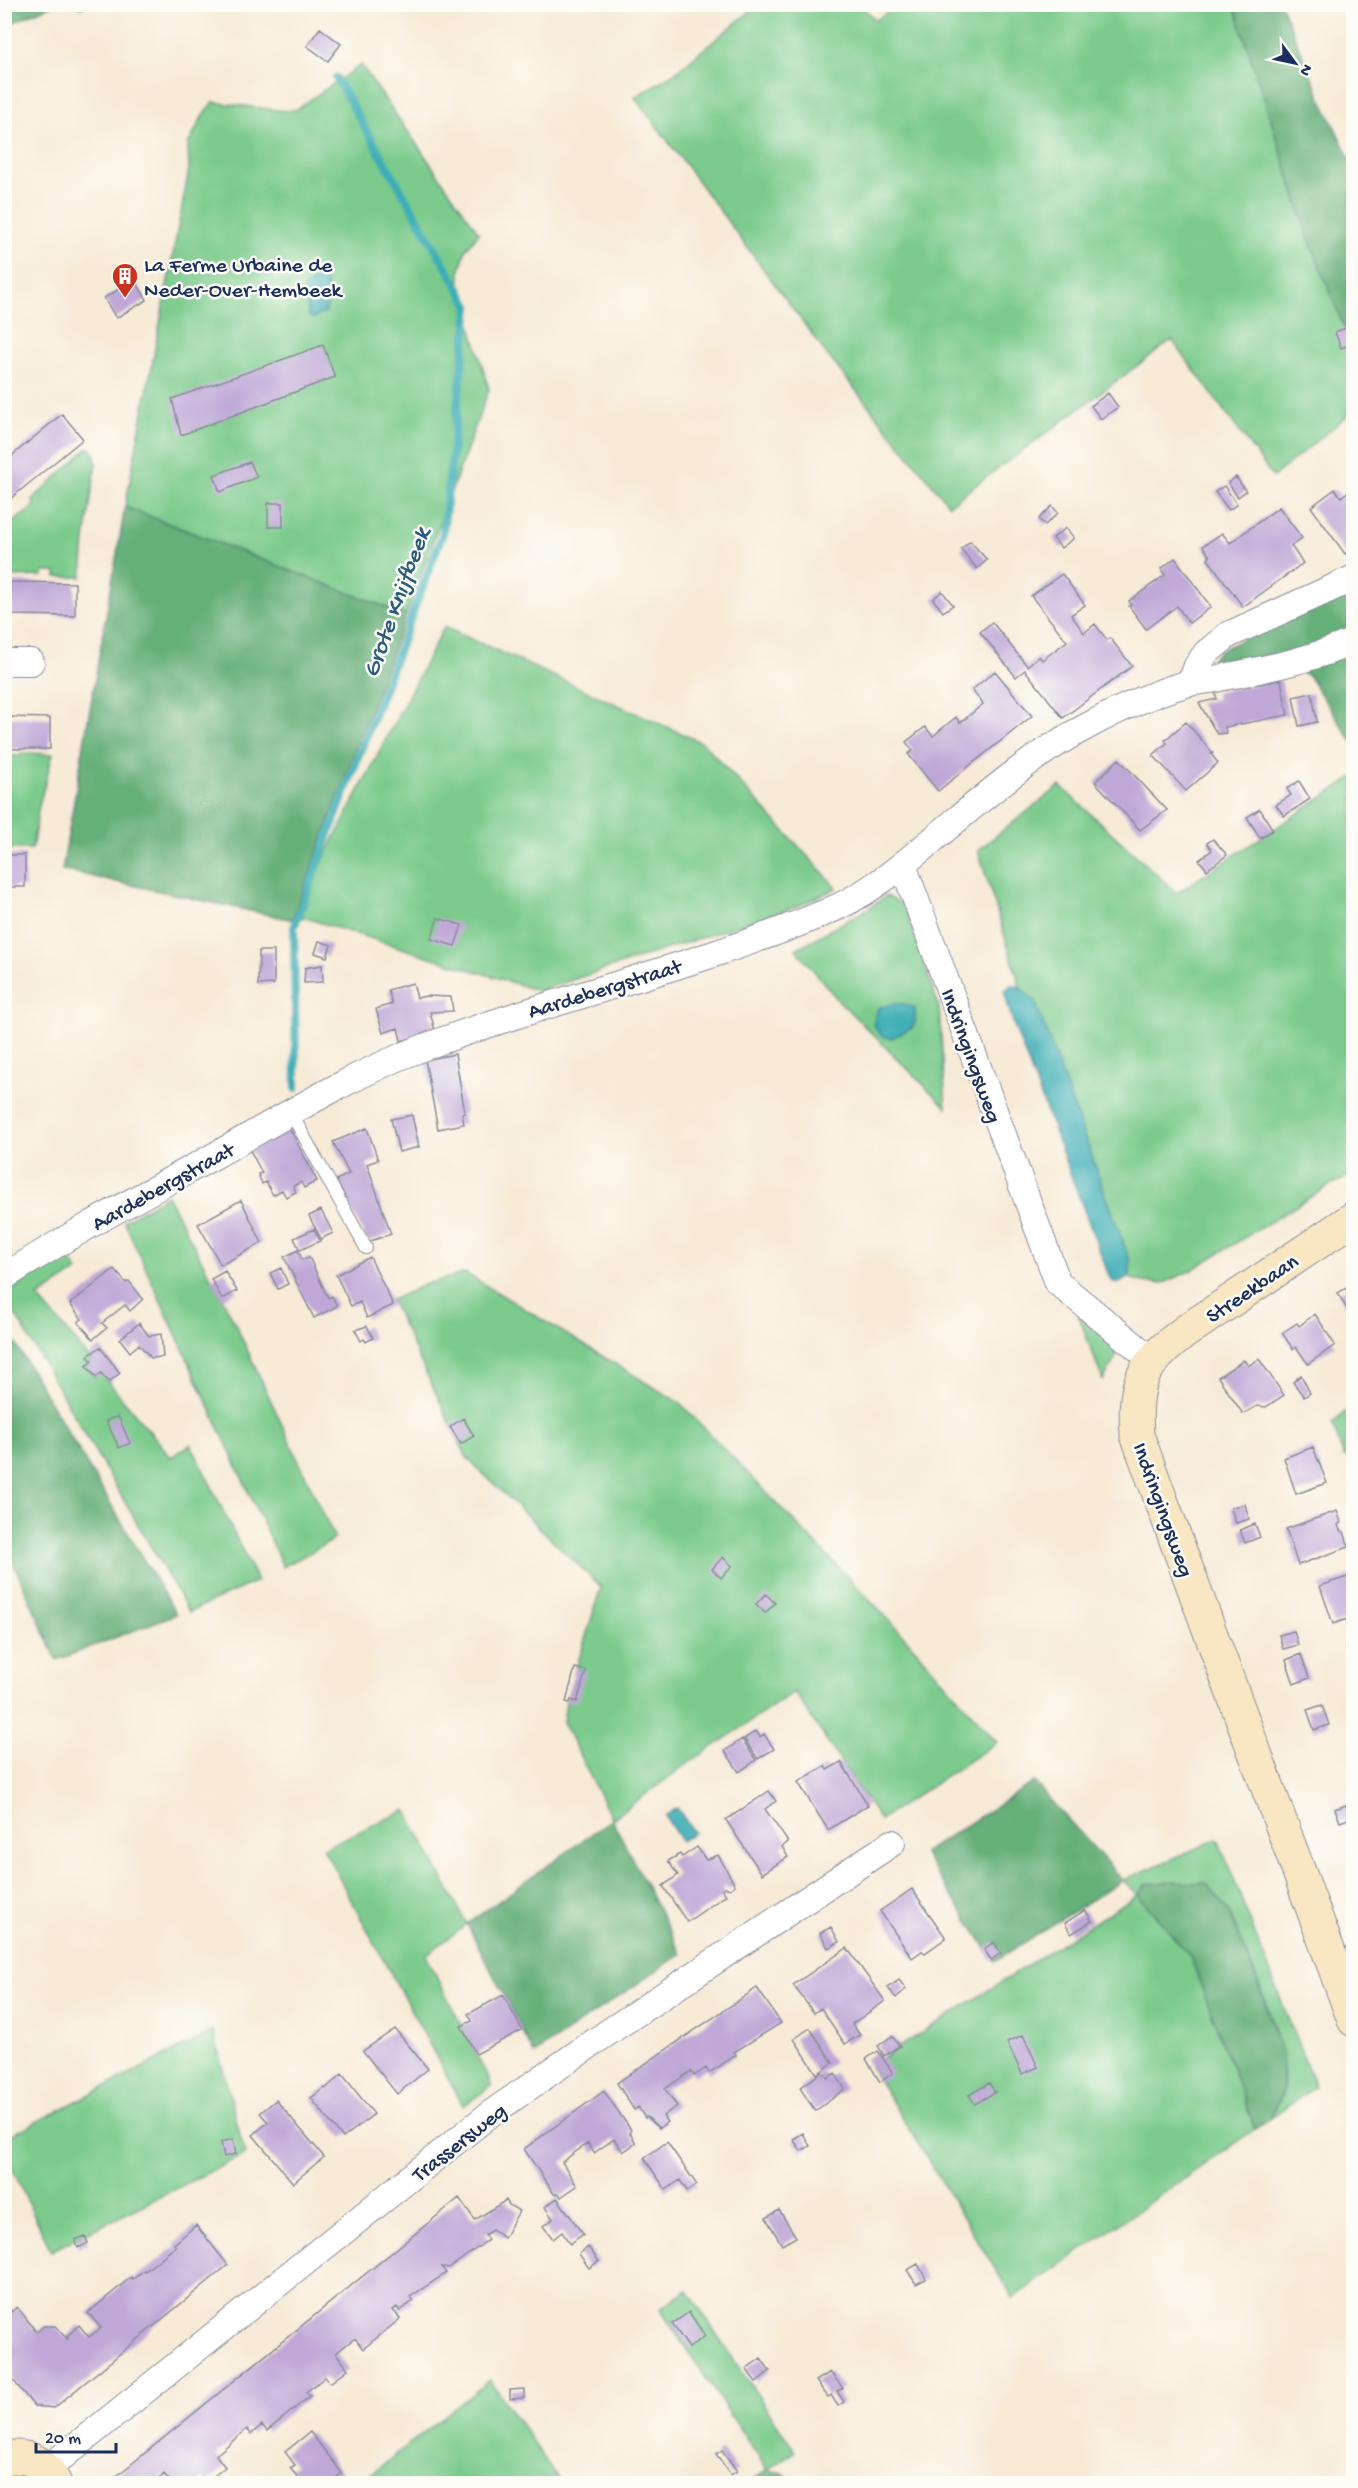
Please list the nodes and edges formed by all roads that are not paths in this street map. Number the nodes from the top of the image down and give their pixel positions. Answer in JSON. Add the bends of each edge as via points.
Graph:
{"nodes":[{"id":1,"x":1353,"y":578,"type":"edge"},
{"id":2,"x":1353,"y":641,"type":"edge"},
{"id":3,"x":4,"y":662,"type":"edge"},
{"id":4,"x":31,"y":662,"type":"dead end"},
{"id":5,"x":1191,"y":682,"type":"junction"},
{"id":6,"x":903,"y":865,"type":"junction"},
{"id":7,"x":291,"y":1113,"type":"junction"},
{"id":8,"x":1353,"y":1218,"type":"edge"},
{"id":9,"x":366,"y":1248,"type":"dead end"},
{"id":10,"x":4,"y":1277,"type":"edge"},
{"id":11,"x":1152,"y":1360,"type":"junction"},
{"id":12,"x":892,"y":1843,"type":"dead end"},
{"id":13,"x":1353,"y":2020,"type":"edge"},
{"id":14,"x":4,"y":2458,"type":"edge"},
{"id":15,"x":51,"y":2476,"type":"edge"}],
"edges":[{"from":1,"to":5,"type":"street","via":[[1228,635],[1206,653]]},
{"from":2,"to":5,"type":"street","name":"Aardebergstraat","via":[[1296,662]]},
{"from":3,"to":4,"type":"street"},
{"from":5,"to":6,"type":"street","name":"Aardebergstraat","via":[[1134,703],[1066,738],[974,805]]},
{"from":6,"to":7,"type":"street","name":"Aardebergstraat","via":[[854,899],[790,927],[441,1041],[352,1078]]},
{"from":6,"to":11,"type":"street","name":"Indringingsweg","via":[[1058,1283]]},
{"from":7,"to":9,"type":"lane"},
{"from":7,"to":10,"type":"street","name":"Aardebergstraat"},
{"from":8,"to":11,"type":"street","name":"Streekbaan","via":[[1186,1331]]},
{"from":11,"to":13,"type":"street","name":"Indringingsweg","via":[[1137,1391],[1137,1435]]},
{"from":12,"to":15,"type":"street","name":"Trassersweg","via":[[490,2114]]},
{"from":14,"to":15,"type":"street","via":[[36,2461]]}]}
